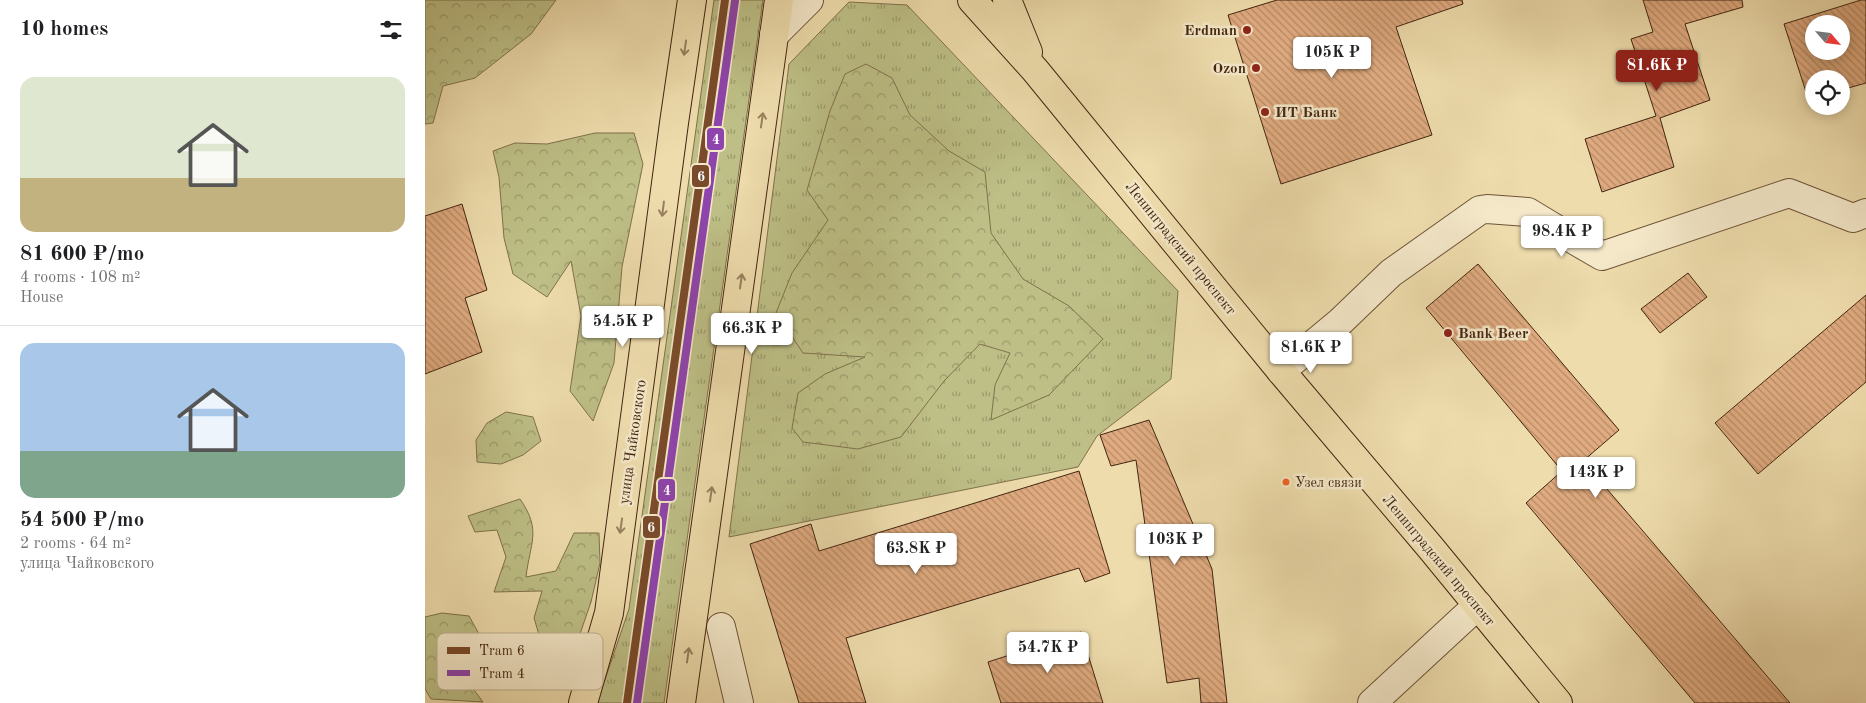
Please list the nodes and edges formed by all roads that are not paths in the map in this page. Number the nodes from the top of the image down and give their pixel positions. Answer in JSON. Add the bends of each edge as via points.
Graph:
{"nodes":[{"id":1,"x":692,"y":0,"type":"edge"},
{"id":2,"x":779,"y":0,"type":"edge"},
{"id":3,"x":809,"y":0,"type":"edge"},
{"id":4,"x":972,"y":0,"type":"edge"},
{"id":5,"x":1007,"y":0,"type":"edge"},
{"id":6,"x":774,"y":35,"type":"junction"},
{"id":7,"x":1035,"y":70,"type":"junction"},
{"id":8,"x":1866,"y":213,"type":"edge"},
{"id":9,"x":1281,"y":371,"type":"junction"},
{"id":10,"x":1477,"y":605,"type":"junction"},
{"id":11,"x":721,"y":627,"type":"dead end"},
{"id":12,"x":603,"y":634,"type":"edge"},
{"id":13,"x":587,"y":690,"type":"edge"},
{"id":14,"x":583,"y":703,"type":"edge"},
{"id":15,"x":681,"y":703,"type":"edge"},
{"id":16,"x":739,"y":703,"type":"edge"},
{"id":17,"x":1372,"y":703,"type":"edge"},
{"id":18,"x":1557,"y":703,"type":"edge"}],
"edges":[{"from":1,"to":12,"type":"main road","name":"улица Чайковского","one_way":true,"via":[[609,613]]},
{"from":2,"to":6,"type":"main road"},
{"from":3,"to":6,"type":"street"},
{"from":4,"to":7,"type":"main road","name":"Ленинградский проспект"},
{"from":5,"to":7,"type":"main road","name":"Ленинградский проспект"},
{"from":15,"to":6,"type":"main road","one_way":true},
{"from":7,"to":9,"type":"main road","name":"Ленинградский проспект"},
{"from":8,"to":9,"type":"street","via":[[1853,218],[1789,192],[1602,256],[1528,212],[1480,210],[1391,273],[1340,322]]},
{"from":9,"to":10,"type":"main road","name":"Ленинградский проспект"},
{"from":10,"to":17,"type":"street"},
{"from":10,"to":18,"type":"main road","name":"Ленинградский проспект"},
{"from":11,"to":16,"type":"street"},
{"from":13,"to":14,"type":"main road","name":"улица Чайковского","one_way":true}]}
